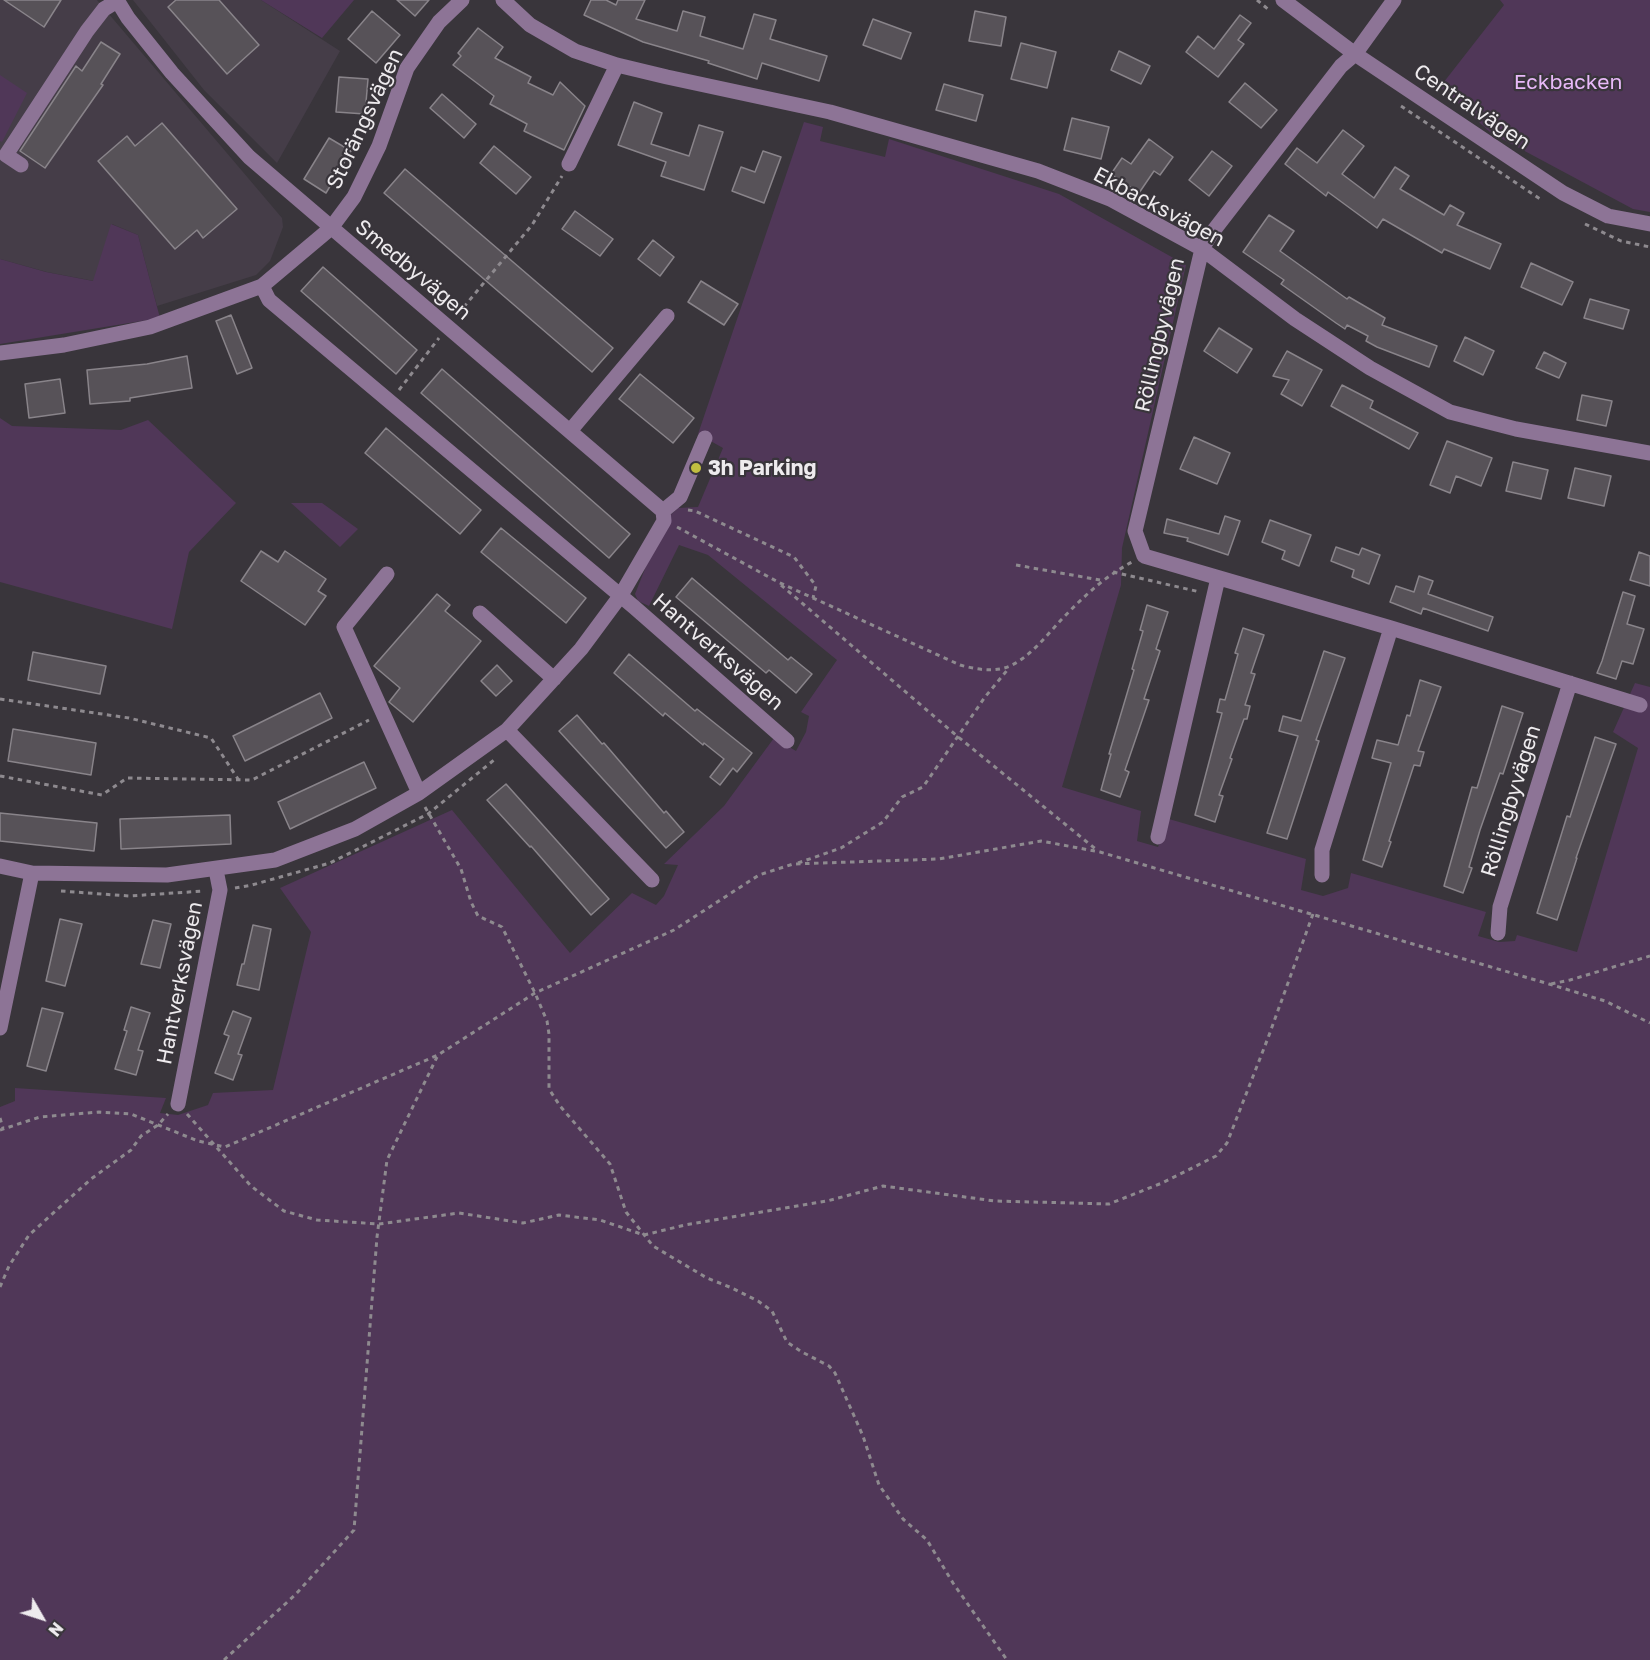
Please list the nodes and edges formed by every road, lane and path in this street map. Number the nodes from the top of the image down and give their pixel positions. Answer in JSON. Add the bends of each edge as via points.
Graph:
{"nodes":[{"id":1,"x":117,"y":0,"type":"edge"},
{"id":2,"x":462,"y":0,"type":"edge"},
{"id":3,"x":503,"y":0,"type":"edge"},
{"id":4,"x":1283,"y":0,"type":"edge"},
{"id":5,"x":1394,"y":0,"type":"edge"},
{"id":6,"x":1355,"y":54,"type":"junction"},
{"id":7,"x":617,"y":65,"type":"junction"},
{"id":8,"x":569,"y":164,"type":"joint"},
{"id":9,"x":21,"y":165,"type":"dead end"},
{"id":10,"x":1650,"y":224,"type":"edge"},
{"id":11,"x":331,"y":228,"type":"junction"},
{"id":12,"x":1202,"y":249,"type":"junction"},
{"id":13,"x":262,"y":286,"type":"junction"},
{"id":14,"x":667,"y":316,"type":"dead end"},
{"id":15,"x":448,"y":326,"type":"junction"},
{"id":16,"x":0,"y":353,"type":"edge"},
{"id":17,"x":390,"y":401,"type":"junction"},
{"id":18,"x":570,"y":430,"type":"junction"},
{"id":19,"x":705,"y":438,"type":"dead end"},
{"id":20,"x":1650,"y":453,"type":"edge"},
{"id":21,"x":682,"y":509,"type":"dead end"},
{"id":22,"x":663,"y":511,"type":"junction"},
{"id":23,"x":673,"y":525,"type":"dead end"},
{"id":24,"x":1144,"y":556,"type":"junction"},
{"id":25,"x":1016,"y":566,"type":"dead end"},
{"id":26,"x":387,"y":574,"type":"dead end"},
{"id":27,"x":1218,"y":578,"type":"junction"},
{"id":28,"x":1101,"y":580,"type":"junction"},
{"id":29,"x":778,"y":582,"type":"junction"},
{"id":30,"x":621,"y":595,"type":"junction"},
{"id":31,"x":813,"y":598,"type":"junction"},
{"id":32,"x":480,"y":613,"type":"dead end"},
{"id":33,"x":1391,"y":628,"type":"junction"},
{"id":34,"x":1010,"y":667,"type":"junction"},
{"id":35,"x":554,"y":679,"type":"junction"},
{"id":36,"x":1570,"y":682,"type":"junction"},
{"id":37,"x":0,"y":699,"type":"edge"},
{"id":38,"x":1640,"y":705,"type":"dead end"},
{"id":39,"x":382,"y":714,"type":"junction"},
{"id":40,"x":513,"y":735,"type":"junction"},
{"id":41,"x":957,"y":736,"type":"junction"},
{"id":42,"x":787,"y":741,"type":"dead end"},
{"id":43,"x":0,"y":776,"type":"edge"},
{"id":44,"x":238,"y":779,"type":"junction"},
{"id":45,"x":419,"y":793,"type":"junction"},
{"id":46,"x":428,"y":814,"type":"junction"},
{"id":47,"x":1158,"y":837,"type":"dead end"},
{"id":48,"x":1100,"y":852,"type":"junction"},
{"id":49,"x":793,"y":864,"type":"junction"},
{"id":50,"x":0,"y":866,"type":"edge"},
{"id":51,"x":216,"y":870,"type":"junction"},
{"id":52,"x":32,"y":873,"type":"junction"},
{"id":53,"x":1322,"y":875,"type":"dead end"},
{"id":54,"x":652,"y":880,"type":"dead end"},
{"id":55,"x":27,"y":888,"type":"junction"},
{"id":56,"x":220,"y":890,"type":"junction"},
{"id":57,"x":1313,"y":914,"type":"junction"},
{"id":58,"x":1498,"y":933,"type":"dead end"},
{"id":59,"x":1650,"y":956,"type":"edge"},
{"id":60,"x":1549,"y":984,"type":"junction"},
{"id":61,"x":535,"y":993,"type":"junction"},
{"id":62,"x":1650,"y":1023,"type":"edge"},
{"id":63,"x":0,"y":1028,"type":"edge"},
{"id":64,"x":438,"y":1055,"type":"junction"},
{"id":65,"x":178,"y":1104,"type":"junction"},
{"id":66,"x":0,"y":1118,"type":"edge"},
{"id":67,"x":158,"y":1125,"type":"junction"},
{"id":68,"x":2,"y":1129,"type":"edge"},
{"id":69,"x":215,"y":1145,"type":"junction"},
{"id":70,"x":379,"y":1224,"type":"junction"},
{"id":71,"x":644,"y":1235,"type":"junction"},
{"id":72,"x":0,"y":1287,"type":"edge"},
{"id":73,"x":224,"y":1660,"type":"edge"},
{"id":74,"x":1007,"y":1660,"type":"edge"}],
"edges":[{"from":1,"to":9,"type":"street","via":[[104,9],[87,31],[6,155]]},
{"from":1,"to":11,"type":"street","name":"Smedbyvägen","via":[[172,73],[249,157]]},
{"from":2,"to":11,"type":"street","name":"Storängsvägen","via":[[439,22],[407,68],[380,146],[354,197]]},
{"from":3,"to":7,"type":"street","name":"Ekbacksvägen","via":[[530,25],[575,51]]},
{"from":4,"to":6,"type":"street","name":"Centralvägen"},
{"from":5,"to":6,"type":"street","name":"Röllingbyvägen"},
{"from":6,"to":10,"type":"street","name":"Centralvägen","via":[[1563,193],[1608,216]]},
{"from":6,"to":12,"type":"street","name":"Röllingbyvägen","via":[[1341,66]]},
{"from":7,"to":8,"type":"street"},
{"from":7,"to":12,"type":"street","name":"Ekbacksvägen","via":[[830,112],[1038,171],[1110,199]]},
{"from":8,"to":15,"type":"path","via":[[532,225]]},
{"from":11,"to":13,"type":"street","name":"Storängsvägen"},
{"from":11,"to":15,"type":"street","name":"Smedbyvägen"},
{"from":12,"to":20,"type":"street","name":"Ekbacksvägen","via":[[1295,319],[1370,368],[1450,412],[1516,429]]},
{"from":12,"to":24,"type":"street","name":"Röllingbyvägen","via":[[1135,531]]},
{"from":13,"to":16,"type":"street","name":"Storängsvägen","via":[[150,327],[64,345]]},
{"from":13,"to":17,"type":"street","via":[[269,300]]},
{"from":14,"to":18,"type":"street"},
{"from":15,"to":17,"type":"path"},
{"from":15,"to":18,"type":"street","name":"Smedbyvägen"},
{"from":17,"to":30,"type":"street"},
{"from":18,"to":22,"type":"street","name":"Smedbyvägen"},
{"from":19,"to":22,"type":"street","via":[[680,496]]},
{"from":21,"to":31,"type":"path","via":[[695,511],[794,557],[816,586]]},
{"from":22,"to":30,"type":"street","name":"Hantverksvägen","via":[[664,521]]},
{"from":23,"to":29,"type":"path"},
{"from":24,"to":27,"type":"street"},
{"from":24,"to":28,"type":"path"},
{"from":25,"to":28,"type":"path"},
{"from":26,"to":39,"type":"street","via":[[344,627]]},
{"from":27,"to":33,"type":"street"},
{"from":27,"to":47,"type":"street"},
{"from":28,"to":34,"type":"path"},
{"from":29,"to":31,"type":"path"},
{"from":29,"to":41,"type":"path"},
{"from":30,"to":35,"type":"street","name":"Hantverksvägen"},
{"from":30,"to":42,"type":"street","name":"Hantverksvägen"},
{"from":31,"to":34,"type":"path","via":[[960,665],[991,670]]},
{"from":32,"to":35,"type":"street"},
{"from":33,"to":36,"type":"street"},
{"from":33,"to":53,"type":"street","via":[[1322,850]]},
{"from":34,"to":41,"type":"path"},
{"from":35,"to":40,"type":"street","name":"Hantverksvägen"},
{"from":36,"to":38,"type":"street"},
{"from":36,"to":58,"type":"street","name":"Röllingbyvägen","via":[[1500,907]]},
{"from":37,"to":44,"type":"path","via":[[129,718],[211,738]]},
{"from":39,"to":44,"type":"path","via":[[252,780]]},
{"from":39,"to":45,"type":"street"},
{"from":40,"to":45,"type":"street","name":"Hantverksvägen"},
{"from":40,"to":46,"type":"path","via":[[474,778]]},
{"from":40,"to":54,"type":"street"},
{"from":41,"to":48,"type":"path"},
{"from":41,"to":49,"type":"path","via":[[923,787],[902,797],[883,822],[841,848]]},
{"from":43,"to":44,"type":"path","via":[[102,795],[127,778]]},
{"from":45,"to":46,"type":"path"},
{"from":45,"to":51,"type":"street","name":"Hantverksvägen","via":[[355,829],[275,860]]},
{"from":46,"to":56,"type":"path","via":[[330,863]]},
{"from":46,"to":61,"type":"path","via":[[462,869],[478,916],[502,927]]},
{"from":48,"to":49,"type":"path","via":[[1041,842],[939,858]]},
{"from":48,"to":57,"type":"path"},
{"from":49,"to":61,"type":"path","via":[[759,875],[674,930]]},
{"from":50,"to":52,"type":"street","name":"Hantverksvägen"},
{"from":51,"to":52,"type":"street","name":"Hantverksvägen","via":[[167,875]]},
{"from":51,"to":56,"type":"street","name":"Hantverksvägen"},
{"from":52,"to":55,"type":"street"},
{"from":55,"to":56,"type":"path","via":[[129,896]]},
{"from":55,"to":63,"type":"street"},
{"from":56,"to":65,"type":"street","name":"Hantverksvägen"},
{"from":57,"to":60,"type":"path"},
{"from":57,"to":71,"type":"path","via":[[1227,1143],[1216,1156],[1162,1183],[1109,1204],[995,1201],[884,1186],[827,1201]]},
{"from":59,"to":60,"type":"path"},
{"from":60,"to":62,"type":"path","via":[[1605,1001]]},
{"from":61,"to":64,"type":"path"},
{"from":61,"to":71,"type":"path","via":[[549,1035],[549,1089],[610,1164],[626,1212]]},
{"from":64,"to":69,"type":"path","via":[[225,1147]]},
{"from":64,"to":70,"type":"path","via":[[387,1160]]},
{"from":65,"to":67,"type":"path"},
{"from":65,"to":69,"type":"path"},
{"from":66,"to":68,"type":"path"},
{"from":67,"to":68,"type":"path","via":[[131,1114],[99,1112],[40,1117]]},
{"from":67,"to":69,"type":"path"},
{"from":67,"to":72,"type":"path","via":[[29,1235]]},
{"from":69,"to":70,"type":"path","via":[[251,1186],[284,1211],[317,1220]]},
{"from":70,"to":71,"type":"path","via":[[459,1213],[523,1223],[559,1215],[600,1220]]},
{"from":70,"to":73,"type":"path","via":[[354,1530],[295,1595]]},
{"from":71,"to":74,"type":"path","via":[[653,1246],[707,1278],[758,1300],[772,1311],[787,1342],[835,1373],[863,1436],[879,1485],[903,1520],[927,1540]]}]}
